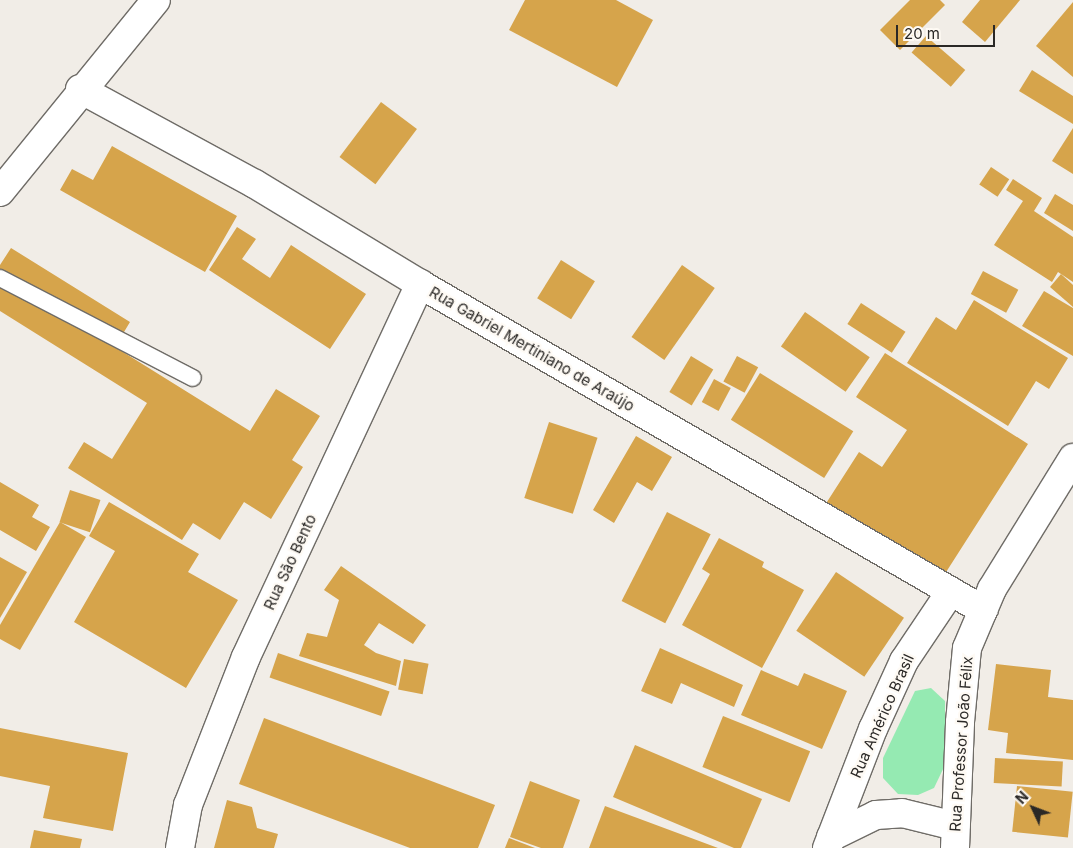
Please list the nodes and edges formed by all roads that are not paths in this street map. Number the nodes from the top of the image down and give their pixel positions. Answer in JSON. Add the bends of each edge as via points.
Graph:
{"nodes":[{"id":1,"x":156,"y":0,"type":"edge"},
{"id":2,"x":80,"y":89,"type":"junction"},
{"id":3,"x":0,"y":192,"type":"edge"},
{"id":4,"x":0,"y":278,"type":"edge"},
{"id":5,"x":420,"y":284,"type":"junction"},
{"id":6,"x":193,"y":378,"type":"dead end"},
{"id":7,"x":1073,"y":458,"type":"edge"},
{"id":8,"x":951,"y":591,"type":"junction"},
{"id":9,"x":983,"y":610,"type":"junction"},
{"id":10,"x":955,"y":837,"type":"edge"},
{"id":11,"x":829,"y":843,"type":"edge"},
{"id":12,"x":180,"y":848,"type":"edge"}],
"edges":[{"from":1,"to":2,"type":"street"},
{"from":2,"to":3,"type":"street"},
{"from":2,"to":5,"type":"street","name":"Rua Gabriel Mertiniano de Araújo","via":[[255,184]]},
{"from":4,"to":6,"type":"lane"},
{"from":5,"to":8,"type":"street","name":"Rua Gabriel Mertiniano de Araújo"},
{"from":5,"to":12,"type":"street","name":"Rua São Bento","via":[[246,657],[188,805]]},
{"from":7,"to":9,"type":"street","name":"Rua Professor João Félix","via":[[992,589]]},
{"from":8,"to":9,"type":"street","name":"Rua Gabriel Mertiniano de Araújo"},
{"from":8,"to":11,"type":"street","name":"Rua Américo Brasil","via":[[904,661],[873,729]]},
{"from":9,"to":10,"type":"street","name":"Rua Professor João Félix","via":[[967,648]]},
{"from":10,"to":11,"type":"street","via":[[902,814],[876,815]]}]}
